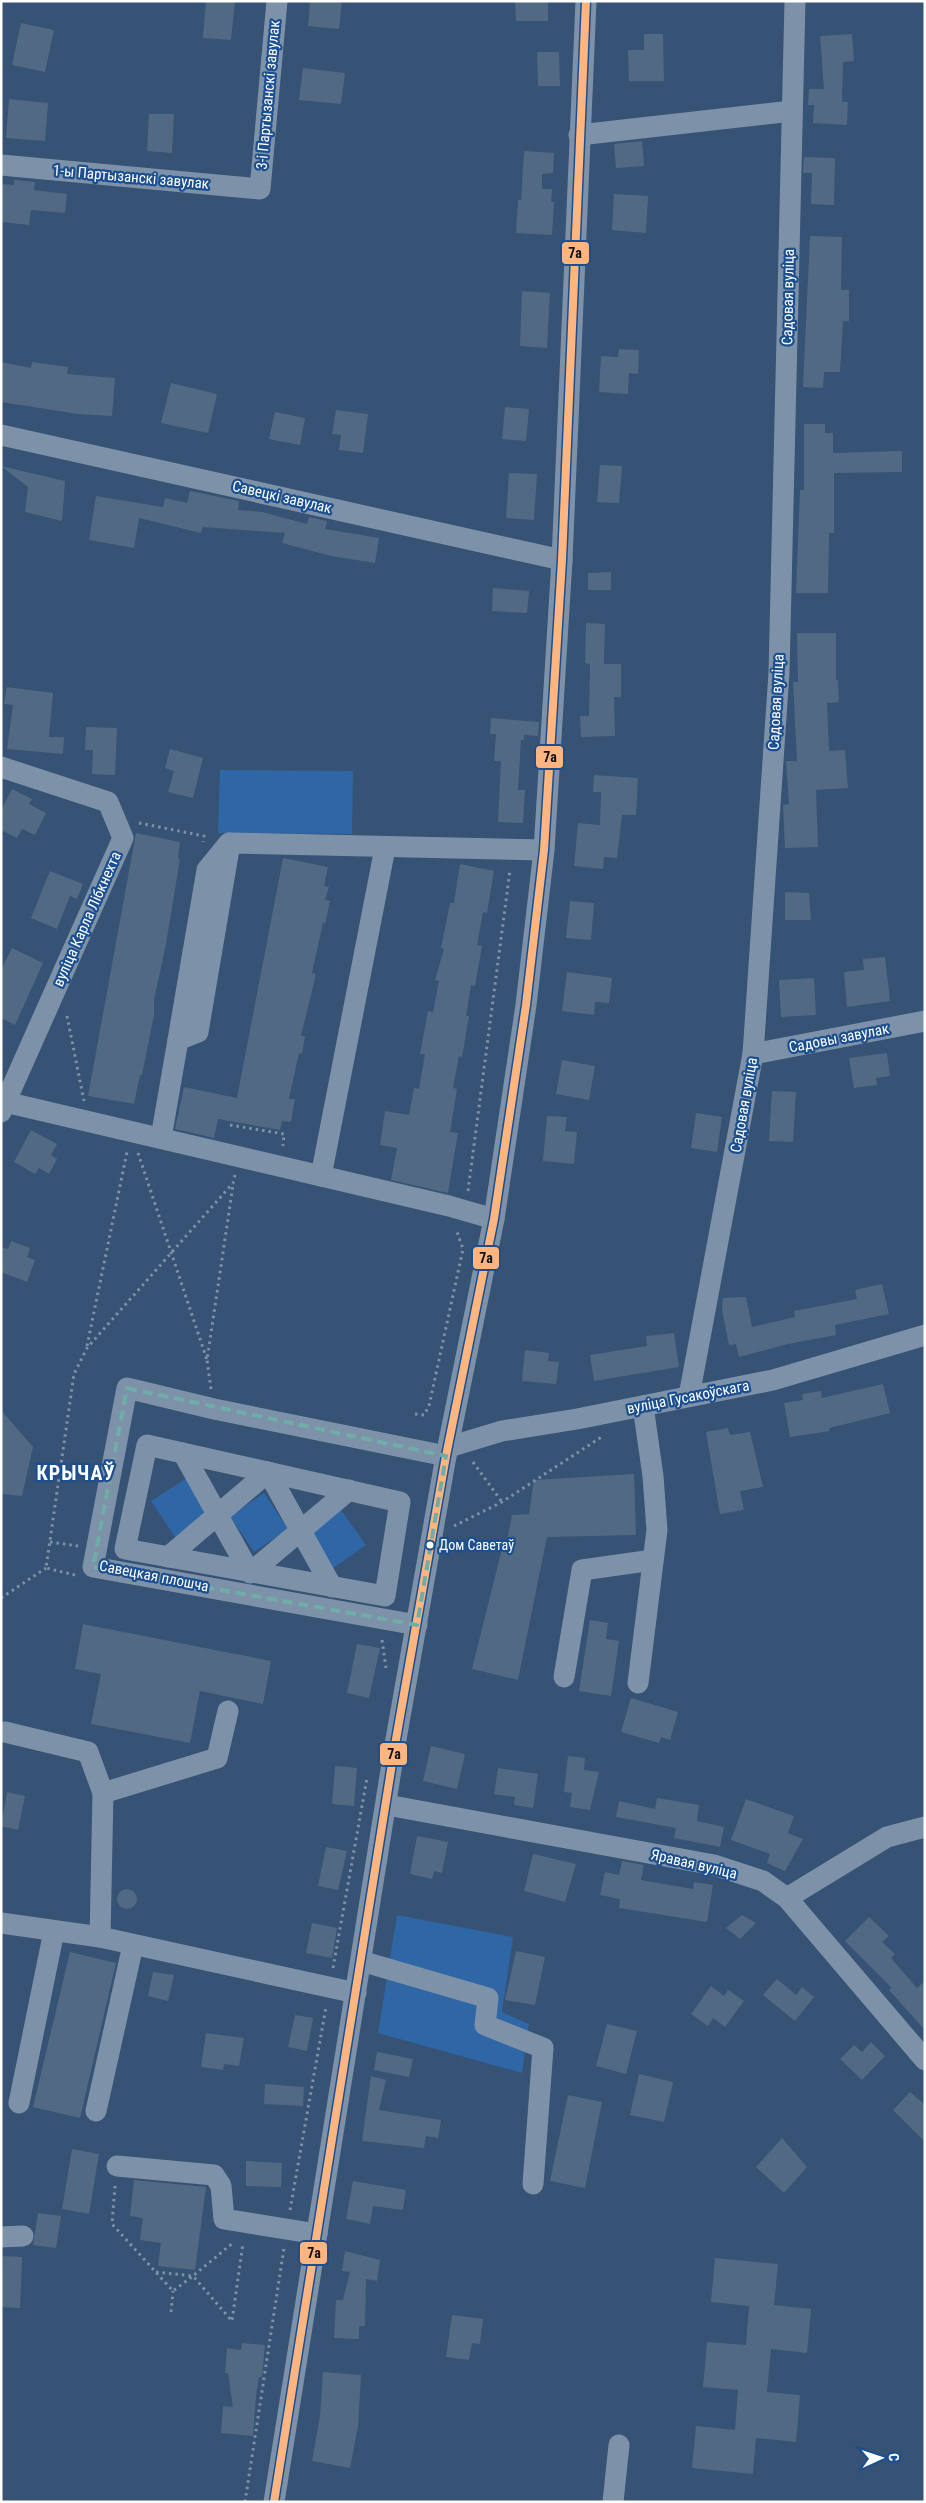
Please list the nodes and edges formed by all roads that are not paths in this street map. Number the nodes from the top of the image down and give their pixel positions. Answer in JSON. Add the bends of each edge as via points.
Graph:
{"nodes":[{"id":1,"x":277,"y":1,"type":"edge"},
{"id":2,"x":586,"y":1,"type":"edge"},
{"id":3,"x":795,"y":1,"type":"edge"},
{"id":4,"x":792,"y":111,"type":"junction"},
{"id":5,"x":580,"y":135,"type":"junction"},
{"id":6,"x":1,"y":165,"type":"edge"},
{"id":7,"x":260,"y":189,"type":"joint"},
{"id":8,"x":1,"y":435,"type":"edge"},
{"id":9,"x":562,"y":560,"type":"junction"},
{"id":10,"x":1,"y":767,"type":"edge"},
{"id":11,"x":385,"y":848,"type":"junction"},
{"id":12,"x":544,"y":850,"type":"junction"},
{"id":13,"x":925,"y":1021,"type":"edge"},
{"id":14,"x":753,"y":1054,"type":"junction"},
{"id":15,"x":3,"y":1107,"type":"edge"},
{"id":16,"x":161,"y":1138,"type":"junction"},
{"id":17,"x":321,"y":1176,"type":"junction"},
{"id":18,"x":494,"y":1219,"type":"junction"},
{"id":19,"x":925,"y":1335,"type":"edge"},
{"id":20,"x":689,"y":1396,"type":"junction"},
{"id":21,"x":643,"y":1406,"type":"junction"},
{"id":22,"x":447,"y":1451,"type":"junction"},
{"id":23,"x":183,"y":1453,"type":"junction"},
{"id":24,"x":268,"y":1472,"type":"junction"},
{"id":25,"x":349,"y":1490,"type":"junction"},
{"id":26,"x":218,"y":1515,"type":"junction"},
{"id":27,"x":301,"y":1530,"type":"junction"},
{"id":28,"x":168,"y":1557,"type":"junction"},
{"id":29,"x":653,"y":1560,"type":"junction"},
{"id":30,"x":250,"y":1573,"type":"junction"},
{"id":31,"x":332,"y":1587,"type":"junction"},
{"id":32,"x":417,"y":1625,"type":"junction"},
{"id":33,"x":564,"y":1677,"type":"dead end"},
{"id":34,"x":638,"y":1684,"type":"dead end"},
{"id":35,"x":228,"y":1711,"type":"dead end"},
{"id":36,"x":5,"y":1732,"type":"dead end"},
{"id":37,"x":103,"y":1792,"type":"junction"},
{"id":38,"x":387,"y":1805,"type":"junction"},
{"id":39,"x":925,"y":1827,"type":"edge"},
{"id":40,"x":787,"y":1898,"type":"junction"},
{"id":41,"x":1,"y":1923,"type":"edge"},
{"id":42,"x":54,"y":1931,"type":"junction"},
{"id":43,"x":100,"y":1937,"type":"junction"},
{"id":44,"x":133,"y":1945,"type":"junction"},
{"id":45,"x":361,"y":1961,"type":"junction"},
{"id":46,"x":356,"y":1993,"type":"junction"},
{"id":47,"x":925,"y":2060,"type":"edge"},
{"id":48,"x":19,"y":2103,"type":"dead end"},
{"id":49,"x":96,"y":2111,"type":"dead end"},
{"id":50,"x":117,"y":2166,"type":"road end"},
{"id":51,"x":533,"y":2184,"type":"dead end"},
{"id":52,"x":317,"y":2234,"type":"junction"},
{"id":53,"x":23,"y":2236,"type":"dead end"},
{"id":54,"x":1,"y":2237,"type":"edge"},
{"id":55,"x":619,"y":2445,"type":"dead end"},
{"id":56,"x":274,"y":2502,"type":"edge"},
{"id":57,"x":613,"y":2502,"type":"edge"}],
"edges":[{"from":1,"to":7,"type":"street","name":"3-і Партызанскі завулак"},
{"from":2,"to":5,"type":"street"},
{"from":3,"to":4,"type":"street","name":"Садовая вуліца"},
{"from":4,"to":5,"type":"street"},
{"from":4,"to":14,"type":"street","name":"Садовая вуліца","via":[[779,673]]},
{"from":5,"to":9,"type":"street"},
{"from":6,"to":7,"type":"street","name":"1-ы Партызанскі завулак"},
{"from":8,"to":9,"type":"street","name":"Савецкі завулак"},
{"from":9,"to":12,"type":"street"},
{"from":10,"to":15,"type":"street","name":"вуліца Карла Лібкнехта","via":[[108,802],[123,838]]},
{"from":11,"to":12,"type":"street"},
{"from":11,"to":16,"type":"street","via":[[230,843],[198,1032],[178,1040]]},
{"from":11,"to":17,"type":"street"},
{"from":12,"to":18,"type":"street","via":[[526,1006]]},
{"from":13,"to":14,"type":"street","name":"Садовы завулак"},
{"from":14,"to":20,"type":"street","name":"Садовая вуліца"},
{"from":15,"to":16,"type":"street"},
{"from":16,"to":17,"type":"street"},
{"from":17,"to":18,"type":"street"},
{"from":18,"to":22,"type":"street"},
{"from":19,"to":20,"type":"street","name":"вуліца Гусакоўскага","via":[[772,1380]]},
{"from":20,"to":21,"type":"street","name":"вуліца Гусакоўскага"},
{"from":21,"to":22,"type":"street","name":"вуліца Гусакоўскага","via":[[502,1430]]},
{"from":21,"to":29,"type":"street","via":[[657,1530]]},
{"from":22,"to":32,"type":"street"},
{"from":22,"to":32,"type":"street","name":"Савецкая плошча","via":[[214,1409],[126,1388],[93,1567]]},
{"from":23,"to":24,"type":"street"},
{"from":23,"to":26,"type":"street"},
{"from":23,"to":28,"type":"street","via":[[147,1445],[125,1549]]},
{"from":24,"to":25,"type":"street"},
{"from":24,"to":26,"type":"street"},
{"from":24,"to":27,"type":"street"},
{"from":25,"to":27,"type":"street"},
{"from":25,"to":31,"type":"street","via":[[400,1502],[385,1596]]},
{"from":26,"to":28,"type":"street"},
{"from":26,"to":30,"type":"street"},
{"from":27,"to":30,"type":"street"},
{"from":27,"to":31,"type":"street"},
{"from":28,"to":30,"type":"street"},
{"from":29,"to":33,"type":"street","via":[[582,1570]]},
{"from":29,"to":34,"type":"street"},
{"from":30,"to":31,"type":"street"},
{"from":32,"to":38,"type":"street"},
{"from":35,"to":37,"type":"street","via":[[216,1758]]},
{"from":36,"to":37,"type":"street","via":[[88,1752]]},
{"from":37,"to":43,"type":"street"},
{"from":38,"to":40,"type":"street","name":"Яравая вуліца","via":[[714,1865],[763,1881]]},
{"from":38,"to":45,"type":"street"},
{"from":39,"to":40,"type":"street","via":[[887,1837]]},
{"from":40,"to":47,"type":"street","name":"Яравая вуліца"},
{"from":41,"to":42,"type":"street"},
{"from":42,"to":43,"type":"street"},
{"from":42,"to":48,"type":"street"},
{"from":43,"to":44,"type":"street"},
{"from":44,"to":46,"type":"street"},
{"from":44,"to":49,"type":"street"},
{"from":45,"to":46,"type":"street"},
{"from":45,"to":51,"type":"street","via":[[488,1998],[485,2025],[544,2048]]},
{"from":46,"to":52,"type":"street"},
{"from":50,"to":52,"type":"street","via":[[214,2175],[221,2186],[224,2219],[245,2228]]},
{"from":52,"to":56,"type":"street"},
{"from":53,"to":54,"type":"street"},
{"from":55,"to":57,"type":"street"}]}
